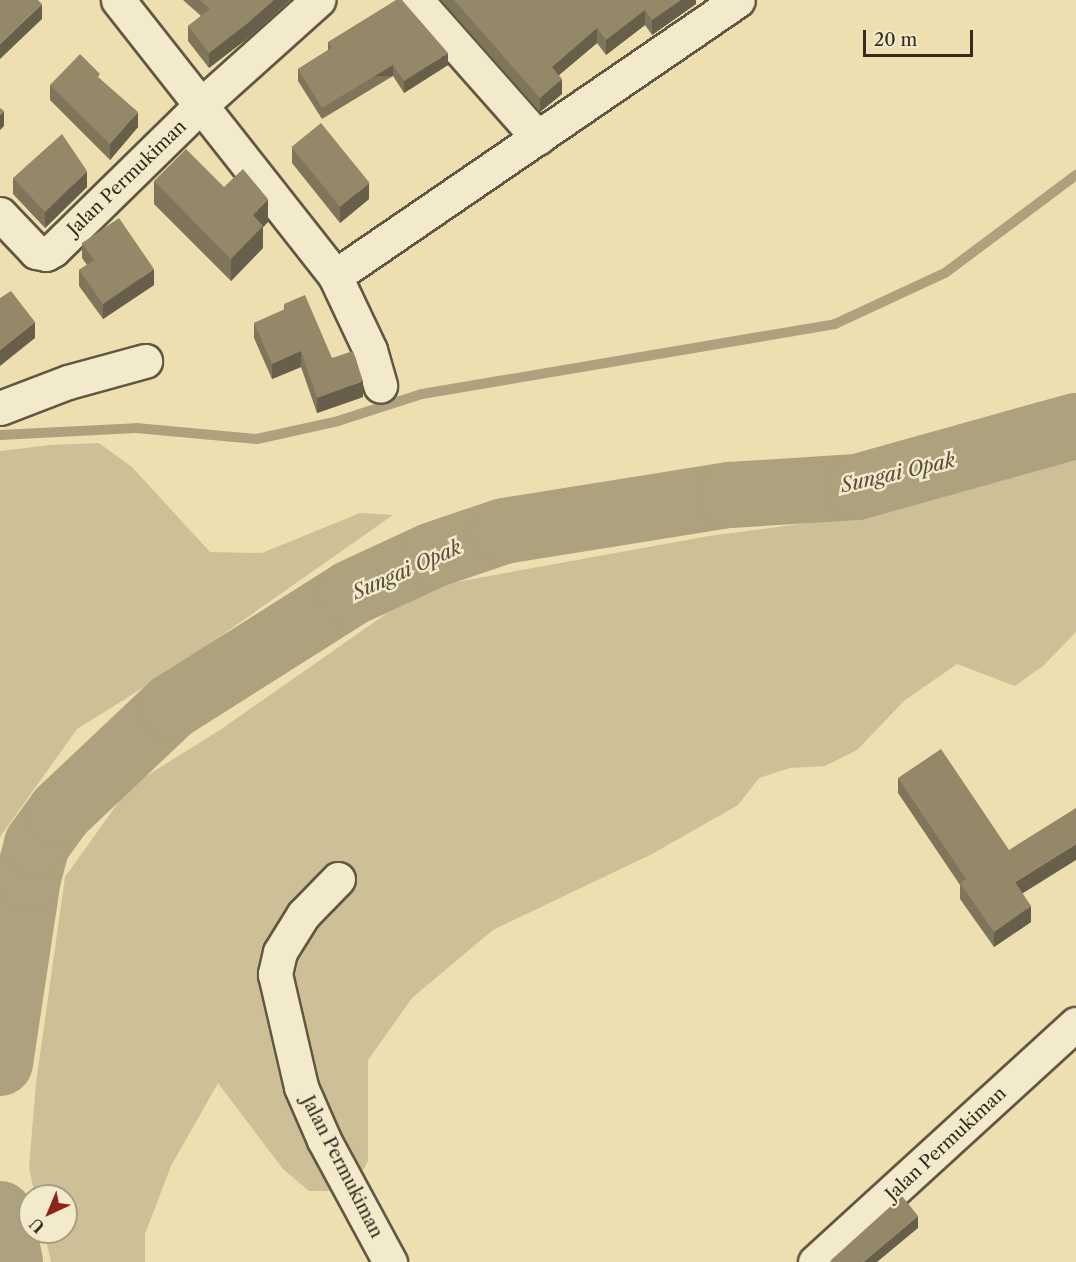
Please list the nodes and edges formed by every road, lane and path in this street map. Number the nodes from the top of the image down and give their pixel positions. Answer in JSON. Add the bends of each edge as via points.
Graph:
{"nodes":[{"id":1,"x":118,"y":0,"type":"edge"},
{"id":2,"x":318,"y":0,"type":"edge"},
{"id":3,"x":416,"y":0,"type":"edge"},
{"id":4,"x":727,"y":3,"type":"edge"},
{"id":5,"x":200,"y":106,"type":"junction"},
{"id":6,"x":538,"y":138,"type":"junction"},
{"id":7,"x":0,"y":214,"type":"edge"},
{"id":8,"x":335,"y":276,"type":"junction"},
{"id":9,"x":145,"y":361,"type":"dead end"},
{"id":10,"x":380,"y":386,"type":"dead end"},
{"id":11,"x":0,"y":408,"type":"edge"},
{"id":12,"x":338,"y":879,"type":"dead end"},
{"id":13,"x":1076,"y":1024,"type":"edge"},
{"id":14,"x":390,"y":1262,"type":"edge"},
{"id":15,"x":815,"y":1262,"type":"edge"}],
"edges":[{"from":1,"to":5,"type":"street"},
{"from":2,"to":5,"type":"street","name":"Jalan Permukiman"},
{"from":3,"to":6,"type":"street"},
{"from":4,"to":6,"type":"street"},
{"from":5,"to":7,"type":"street","name":"Jalan Permukiman","via":[[46,254],[36,252]]},
{"from":5,"to":8,"type":"street"},
{"from":6,"to":8,"type":"street"},
{"from":8,"to":10,"type":"street","via":[[365,339]]},
{"from":9,"to":11,"type":"street","via":[[68,382]]},
{"from":12,"to":14,"type":"street","name":"Jalan Permukiman","via":[[303,915],[280,952],[275,974],[301,1087],[324,1140]]},
{"from":13,"to":15,"type":"street","name":"Jalan Permukiman"}]}
